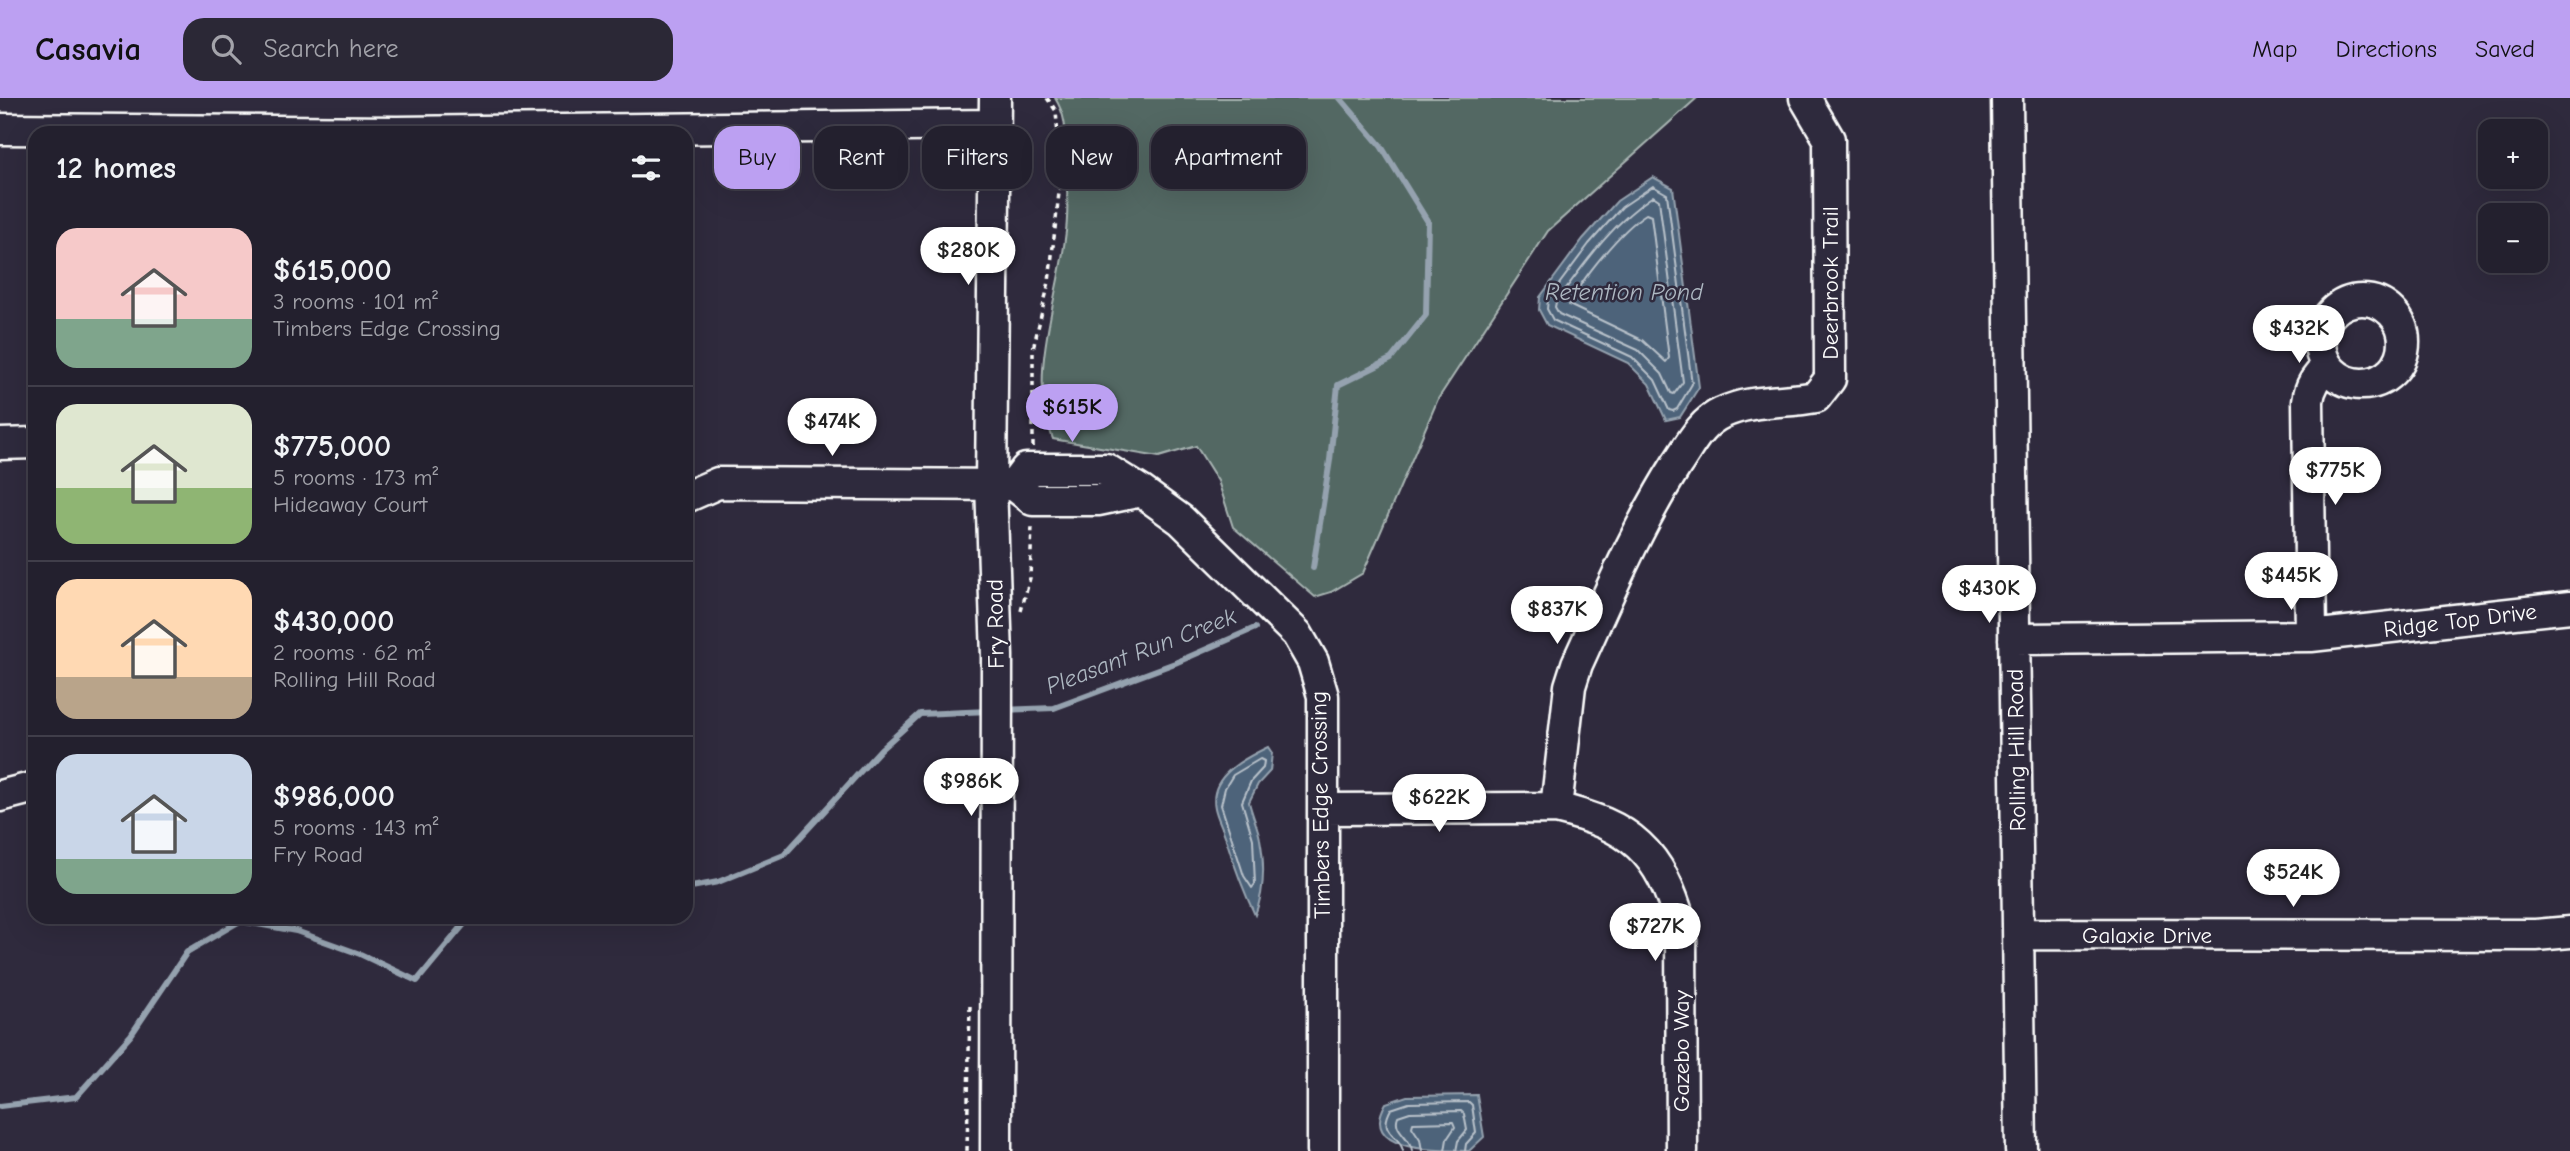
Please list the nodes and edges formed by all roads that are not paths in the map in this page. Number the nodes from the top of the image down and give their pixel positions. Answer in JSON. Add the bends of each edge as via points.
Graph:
{"nodes":[{"id":1,"x":1805,"y":98,"type":"edge"},
{"id":2,"x":2007,"y":98,"type":"edge"},
{"id":3,"x":994,"y":111,"type":"edge"},
{"id":4,"x":587,"y":126,"type":"edge"},
{"id":5,"x":0,"y":129,"type":"edge"},
{"id":6,"x":28,"y":129,"type":"edge"},
{"id":7,"x":2327,"y":366,"type":"dead end"},
{"id":8,"x":28,"y":443,"type":"edge"},
{"id":9,"x":0,"y":444,"type":"edge"},
{"id":10,"x":1018,"y":484,"type":"junction"},
{"id":11,"x":693,"y":494,"type":"edge"},
{"id":12,"x":2570,"y":607,"type":"edge"},
{"id":13,"x":2311,"y":636,"type":"junction"},
{"id":14,"x":2014,"y":639,"type":"junction"},
{"id":15,"x":28,"y":789,"type":"edge"},
{"id":16,"x":0,"y":796,"type":"edge"},
{"id":17,"x":1556,"y":808,"type":"junction"},
{"id":18,"x":1322,"y":809,"type":"junction"},
{"id":19,"x":2570,"y":932,"type":"edge"},
{"id":20,"x":2019,"y":934,"type":"junction"},
{"id":21,"x":996,"y":1151,"type":"edge"},
{"id":22,"x":1323,"y":1151,"type":"edge"},
{"id":23,"x":1682,"y":1151,"type":"edge"},
{"id":24,"x":2021,"y":1151,"type":"edge"}],
"edges":[{"from":1,"to":17,"type":"street","name":"Deerbrook Trail","via":[[1829,138],[1830,379],[1816,397],[1742,405],[1719,414],[1700,429],[1648,510],[1570,686]]},
{"from":2,"to":14,"type":"street","name":"Rolling Hill Road"},
{"from":3,"to":4,"type":"street"},
{"from":3,"to":10,"type":"street","name":"Fry Road"},
{"from":5,"to":6,"type":"street"},
{"from":7,"to":13,"type":"street","via":[[2309,389],[2308,401]]},
{"from":8,"to":9,"type":"street"},
{"from":10,"to":11,"type":"street","name":"Timbers Edge Crossing","via":[[719,483]]},
{"from":10,"to":18,"type":"street","name":"Timbers Edge Crossing","via":[[1098,500],[1142,491],[1181,520],[1297,634],[1313,662],[1322,696]]},
{"from":10,"to":21,"type":"street","name":"Fry Road","via":[[997,656]]},
{"from":12,"to":13,"type":"street","name":"Ridge Top Drive"},
{"from":13,"to":14,"type":"street","name":"Ridge Top Drive"},
{"from":14,"to":20,"type":"street","name":"Rolling Hill Road"},
{"from":15,"to":16,"type":"street"},
{"from":17,"to":18,"type":"street","name":"Gazebo Way"},
{"from":17,"to":23,"type":"street","name":"Gazebo Way","via":[[1592,817],[1626,833],[1653,859],[1671,892],[1681,926]]},
{"from":18,"to":22,"type":"street","name":"Timbers Edge Crossing"},
{"from":19,"to":20,"type":"street","name":"Galaxie Drive"},
{"from":20,"to":24,"type":"street","name":"Rolling Hill Road"}]}
